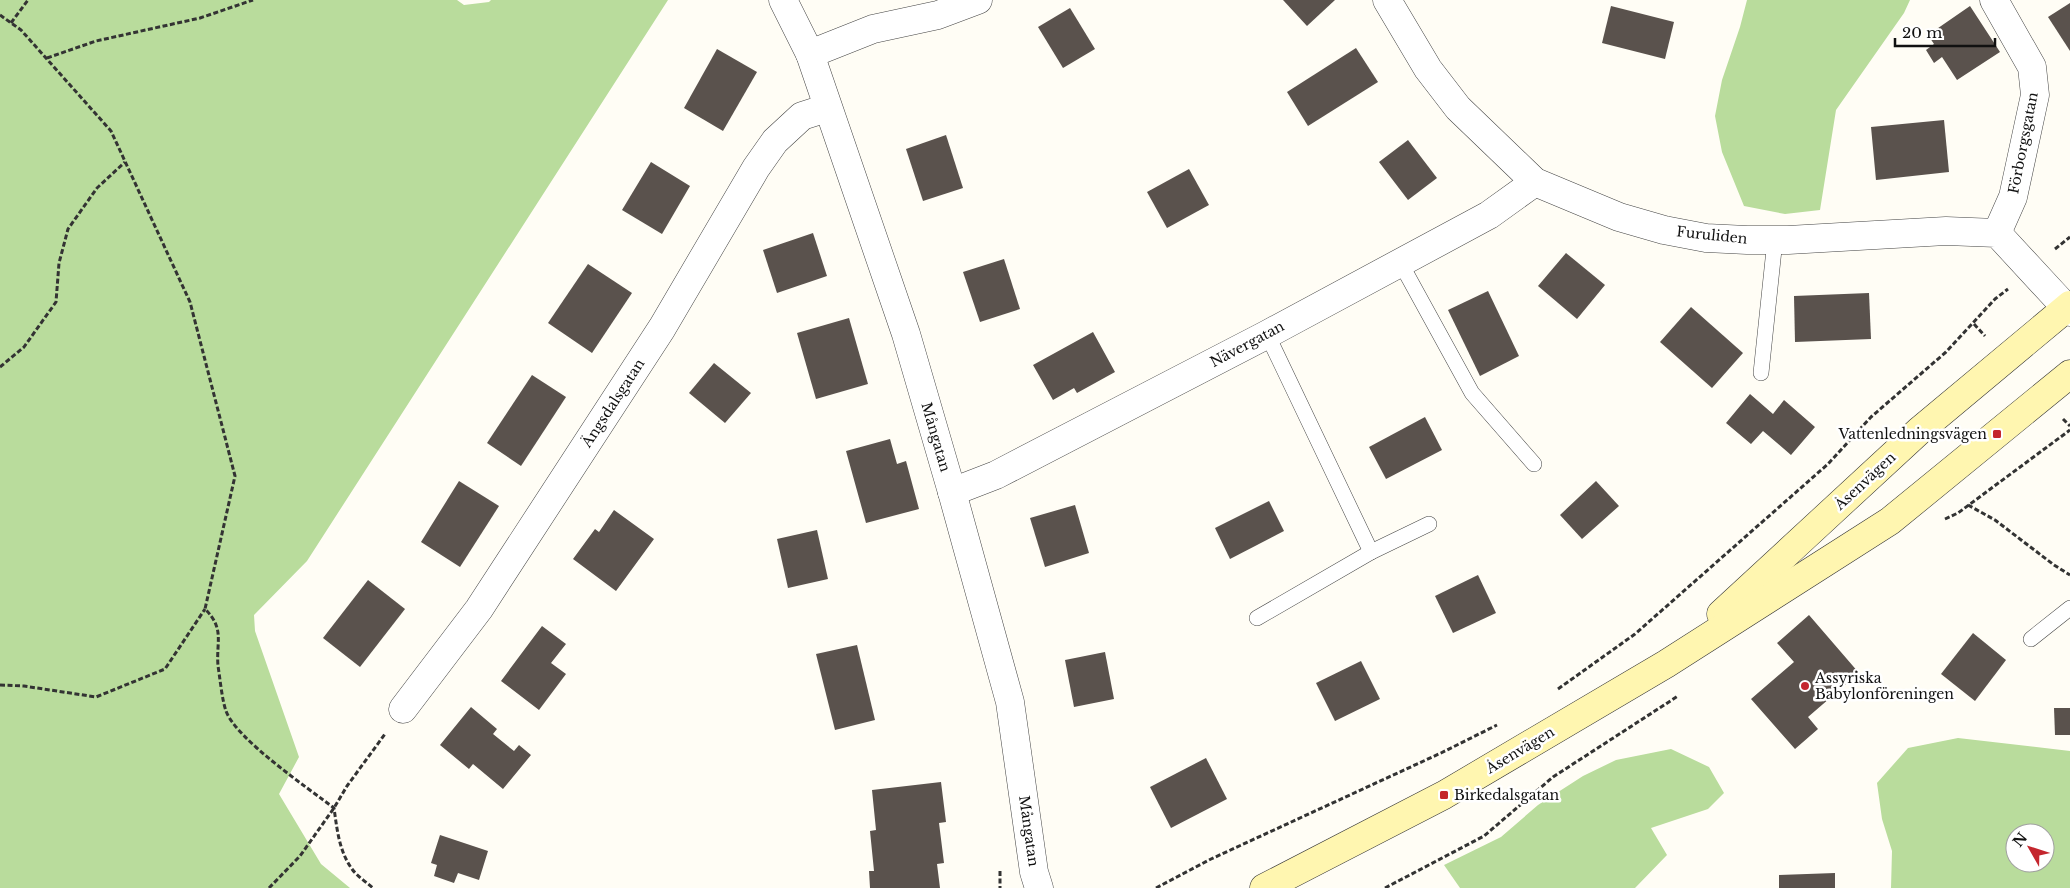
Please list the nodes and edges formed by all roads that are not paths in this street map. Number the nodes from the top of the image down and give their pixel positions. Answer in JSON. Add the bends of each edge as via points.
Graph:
{"nodes":[{"id":1,"x":784,"y":0,"type":"edge"},
{"id":2,"x":978,"y":0,"type":"edge"},
{"id":3,"x":1387,"y":0,"type":"edge"},
{"id":4,"x":1994,"y":0,"type":"edge"},
{"id":5,"x":810,"y":54,"type":"junction"},
{"id":6,"x":827,"y":108,"type":"junction"},
{"id":7,"x":1535,"y":182,"type":"junction"},
{"id":8,"x":1997,"y":233,"type":"junction"},
{"id":9,"x":1775,"y":240,"type":"junction"},
{"id":10,"x":1400,"y":262,"type":"junction"},
{"id":11,"x":2069,"y":308,"type":"edge"},
{"id":12,"x":1267,"y":334,"type":"junction"},
{"id":13,"x":1761,"y":373,"type":"dead end"},
{"id":14,"x":2070,"y":374,"type":"edge"},
{"id":15,"x":1534,"y":464,"type":"dead end"},
{"id":16,"x":952,"y":492,"type":"junction"},
{"id":17,"x":1429,"y":524,"type":"dead end"},
{"id":18,"x":1371,"y":552,"type":"junction"},
{"id":19,"x":2070,"y":608,"type":"edge"},
{"id":20,"x":1257,"y":618,"type":"dead end"},
{"id":21,"x":2031,"y":639,"type":"dead end"},
{"id":22,"x":1666,"y":664,"type":"junction"},
{"id":23,"x":403,"y":709,"type":"road end"},
{"id":24,"x":1039,"y":888,"type":"edge"},
{"id":25,"x":1264,"y":888,"type":"edge"}],
"edges":[{"from":1,"to":5,"type":"street","name":"Mångatan"},
{"from":2,"to":5,"type":"street","via":[[938,15],[873,30]]},
{"from":3,"to":7,"type":"street","name":"Furuliden","via":[[1428,70],[1458,108]]},
{"from":4,"to":8,"type":"street","name":"Förborgsgatan","via":[[2032,67],[2035,95],[2013,197]]},
{"from":5,"to":6,"type":"street","name":"Mångatan"},
{"from":6,"to":16,"type":"street","name":"Mångatan","via":[[906,334]]},
{"from":6,"to":23,"type":"street","name":"Ängsdalsgatan","via":[[802,116],[770,148],[667,320],[479,609]]},
{"from":7,"to":9,"type":"street","name":"Furuliden","via":[[1619,217],[1664,230],[1706,238]]},
{"from":7,"to":10,"type":"street","name":"Nävergatan","via":[[1489,216]]},
{"from":8,"to":9,"type":"street","name":"Furuliden","via":[[1946,231]]},
{"from":8,"to":11,"type":"street"},
{"from":9,"to":13,"type":"lane"},
{"from":10,"to":12,"type":"street","name":"Nävergatan"},
{"from":10,"to":15,"type":"lane","via":[[1472,393]]},
{"from":11,"to":22,"type":"street","name":"Åsenvägen","via":[[1919,431]]},
{"from":12,"to":16,"type":"street","name":"Nävergatan","via":[[996,475]]},
{"from":12,"to":18,"type":"lane"},
{"from":14,"to":22,"type":"street","name":"Åsenvägen","via":[[1890,521]]},
{"from":16,"to":24,"type":"street","name":"Mångatan","via":[[1010,702]]},
{"from":17,"to":18,"type":"lane"},
{"from":18,"to":20,"type":"lane"},
{"from":19,"to":21,"type":"lane"},
{"from":22,"to":25,"type":"street","name":"Åsenvägen","via":[[1444,795]]}]}
